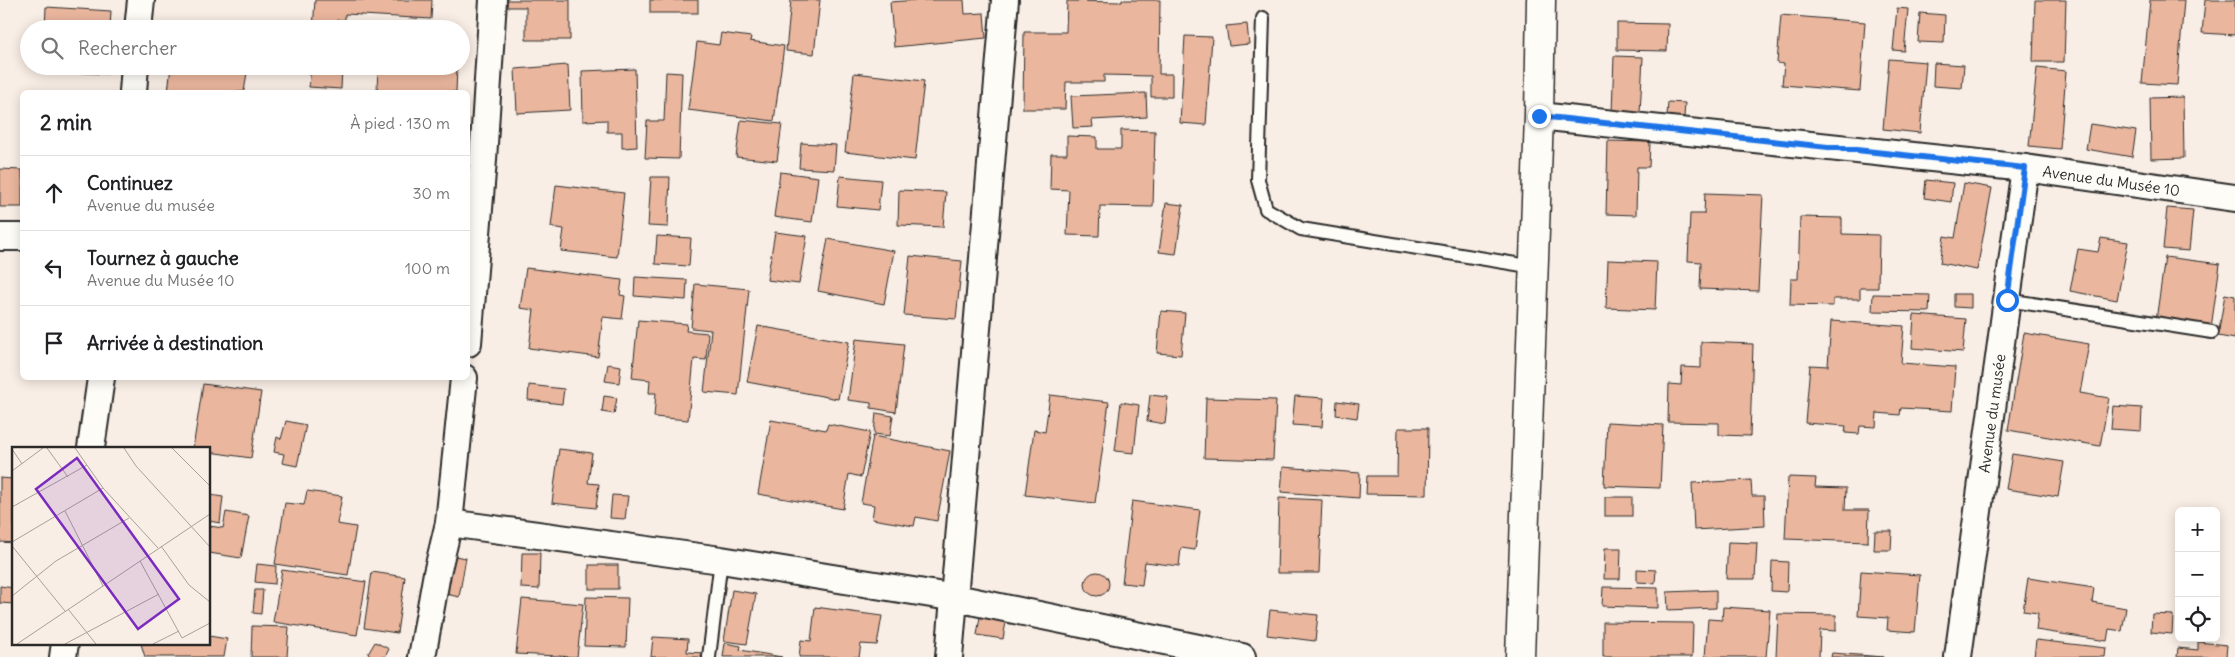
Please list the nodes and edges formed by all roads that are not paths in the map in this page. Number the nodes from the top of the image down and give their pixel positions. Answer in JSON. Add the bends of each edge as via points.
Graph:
{"nodes":[{"id":1,"x":141,"y":0,"type":"edge"},
{"id":2,"x":494,"y":0,"type":"edge"},
{"id":3,"x":1005,"y":0,"type":"edge"},
{"id":4,"x":1541,"y":0,"type":"edge"},
{"id":5,"x":1264,"y":18,"type":"dead end"},
{"id":6,"x":139,"y":20,"type":"edge"},
{"id":7,"x":134,"y":75,"type":"edge"},
{"id":8,"x":132,"y":90,"type":"edge"},
{"id":9,"x":1539,"y":116,"type":"junction"},
{"id":10,"x":2025,"y":168,"type":"junction"},
{"id":11,"x":2235,"y":198,"type":"edge"},
{"id":12,"x":0,"y":237,"type":"edge"},
{"id":13,"x":20,"y":237,"type":"edge"},
{"id":14,"x":1534,"y":267,"type":"junction"},
{"id":15,"x":2007,"y":300,"type":"junction"},
{"id":16,"x":470,"y":320,"type":"edge"},
{"id":17,"x":2212,"y":332,"type":"dead end"},
{"id":18,"x":101,"y":380,"type":"edge"},
{"id":19,"x":464,"y":380,"type":"edge"},
{"id":20,"x":91,"y":447,"type":"edge"},
{"id":21,"x":449,"y":523,"type":"junction"},
{"id":22,"x":721,"y":560,"type":"junction"},
{"id":23,"x":956,"y":598,"type":"junction"},
{"id":24,"x":65,"y":644,"type":"edge"},
{"id":25,"x":63,"y":657,"type":"edge"},
{"id":26,"x":422,"y":657,"type":"edge"},
{"id":27,"x":709,"y":657,"type":"edge"},
{"id":28,"x":949,"y":657,"type":"edge"},
{"id":29,"x":1242,"y":657,"type":"edge"},
{"id":30,"x":1520,"y":657,"type":"edge"},
{"id":31,"x":1958,"y":657,"type":"edge"}],
"edges":[{"from":1,"to":6,"type":"street"},
{"from":2,"to":16,"type":"street"},
{"from":3,"to":23,"type":"street"},
{"from":4,"to":9,"type":"street"},
{"from":5,"to":14,"type":"lane","via":[[1258,180],[1266,209],[1301,229]]},
{"from":7,"to":8,"type":"street"},
{"from":9,"to":10,"type":"street","name":"Avenue du Musée 10"},
{"from":9,"to":14,"type":"street"},
{"from":10,"to":11,"type":"street","name":"Avenue du Musée 10"},
{"from":10,"to":15,"type":"street","name":"Avenue du musée"},
{"from":12,"to":13,"type":"street"},
{"from":14,"to":30,"type":"street"},
{"from":15,"to":17,"type":"lane"},
{"from":15,"to":31,"type":"street","name":"Avenue du musée"},
{"from":18,"to":20,"type":"street"},
{"from":19,"to":21,"type":"street"},
{"from":21,"to":22,"type":"street"},
{"from":21,"to":26,"type":"street"},
{"from":22,"to":23,"type":"street"},
{"from":22,"to":27,"type":"lane"},
{"from":23,"to":28,"type":"street"},
{"from":23,"to":29,"type":"street"},
{"from":24,"to":25,"type":"street"}]}
